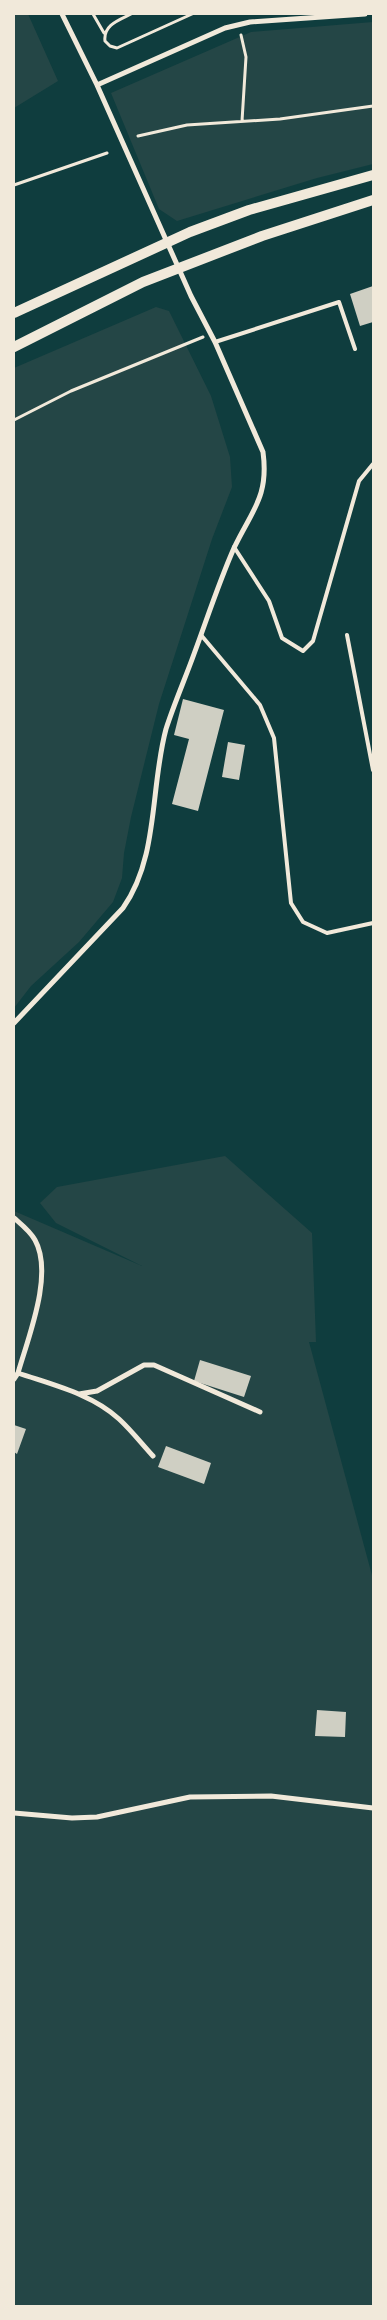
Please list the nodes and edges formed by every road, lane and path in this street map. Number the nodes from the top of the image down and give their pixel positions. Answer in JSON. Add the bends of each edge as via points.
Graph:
{"nodes":[{"id":1,"x":62,"y":14,"type":"edge"},
{"id":2,"x":93,"y":14,"type":"edge"},
{"id":3,"x":131,"y":14,"type":"edge"},
{"id":4,"x":192,"y":14,"type":"edge"},
{"id":5,"x":365,"y":14,"type":"edge"},
{"id":6,"x":104,"y":34,"type":"junction"},
{"id":7,"x":241,"y":34,"type":"dead end"},
{"id":8,"x":97,"y":85,"type":"junction"},
{"id":9,"x":373,"y":106,"type":"edge"},
{"id":10,"x":242,"y":121,"type":"junction"},
{"id":11,"x":138,"y":136,"type":"dead end"},
{"id":12,"x":107,"y":153,"type":"dead end"},
{"id":13,"x":373,"y":175,"type":"edge"},
{"id":14,"x":14,"y":185,"type":"edge"},
{"id":15,"x":373,"y":200,"type":"edge"},
{"id":16,"x":166,"y":241,"type":"junction"},
{"id":17,"x":178,"y":268,"type":"junction"},
{"id":18,"x":14,"y":313,"type":"edge"},
{"id":19,"x":211,"y":334,"type":"junction"},
{"id":20,"x":215,"y":342,"type":"junction"},
{"id":21,"x":14,"y":347,"type":"edge"},
{"id":22,"x":355,"y":349,"type":"dead end"},
{"id":23,"x":14,"y":420,"type":"edge"},
{"id":24,"x":373,"y":464,"type":"edge"},
{"id":25,"x":234,"y":547,"type":"junction"},
{"id":26,"x":201,"y":635,"type":"junction"},
{"id":27,"x":347,"y":635,"type":"dead end"},
{"id":28,"x":373,"y":770,"type":"edge"},
{"id":29,"x":373,"y":923,"type":"edge"},
{"id":30,"x":14,"y":1023,"type":"edge"},
{"id":31,"x":14,"y":1218,"type":"edge"},
{"id":32,"x":18,"y":1373,"type":"junction"},
{"id":33,"x":14,"y":1379,"type":"edge"},
{"id":34,"x":79,"y":1394,"type":"junction"},
{"id":35,"x":260,"y":1412,"type":"dead end"},
{"id":36,"x":153,"y":1456,"type":"dead end"},
{"id":37,"x":373,"y":1808,"type":"edge"},
{"id":38,"x":14,"y":1813,"type":"edge"}],
"edges":[{"from":1,"to":8,"type":"street"},
{"from":2,"to":6,"type":"path"},
{"from":3,"to":6,"type":"path","via":[[110,25]]},
{"from":4,"to":6,"type":"path","via":[[117,48],[105,41]]},
{"from":5,"to":8,"type":"street","via":[[250,22],[225,28]]},
{"from":7,"to":10,"type":"path","via":[[246,56]]},
{"from":8,"to":16,"type":"street"},
{"from":9,"to":10,"type":"path"},
{"from":10,"to":11,"type":"path","via":[[187,125]]},
{"from":12,"to":14,"type":"path"},
{"from":13,"to":16,"type":"main road","via":[[249,210]]},
{"from":15,"to":17,"type":"main road","via":[[262,236]]},
{"from":16,"to":17,"type":"street"},
{"from":16,"to":18,"type":"main road"},
{"from":17,"to":19,"type":"street"},
{"from":17,"to":21,"type":"main road","via":[[143,282]]},
{"from":19,"to":20,"type":"street"},
{"from":19,"to":23,"type":"path","via":[[71,391]]},
{"from":20,"to":22,"type":"lane","via":[[339,302]]},
{"from":20,"to":25,"type":"street","via":[[263,452],[265,470],[256,508]]},
{"from":24,"to":25,"type":"lane","via":[[358,481],[313,641],[303,651],[282,638],[269,601]]},
{"from":25,"to":26,"type":"street"},
{"from":26,"to":29,"type":"lane","via":[[260,705],[274,738],[291,903],[303,922],[327,933]]},
{"from":26,"to":30,"type":"street","via":[[166,730],[144,861],[132,895]]},
{"from":27,"to":28,"type":"lane"},
{"from":31,"to":32,"type":"street","via":[[36,1241],[42,1270],[38,1301]]},
{"from":32,"to":33,"type":"street"},
{"from":32,"to":34,"type":"street"},
{"from":34,"to":35,"type":"street","via":[[97,1391],[144,1365],[154,1365]]},
{"from":34,"to":36,"type":"street","via":[[119,1418]]},
{"from":37,"to":38,"type":"street","via":[[262,1796],[190,1797],[97,1817]]}]}
